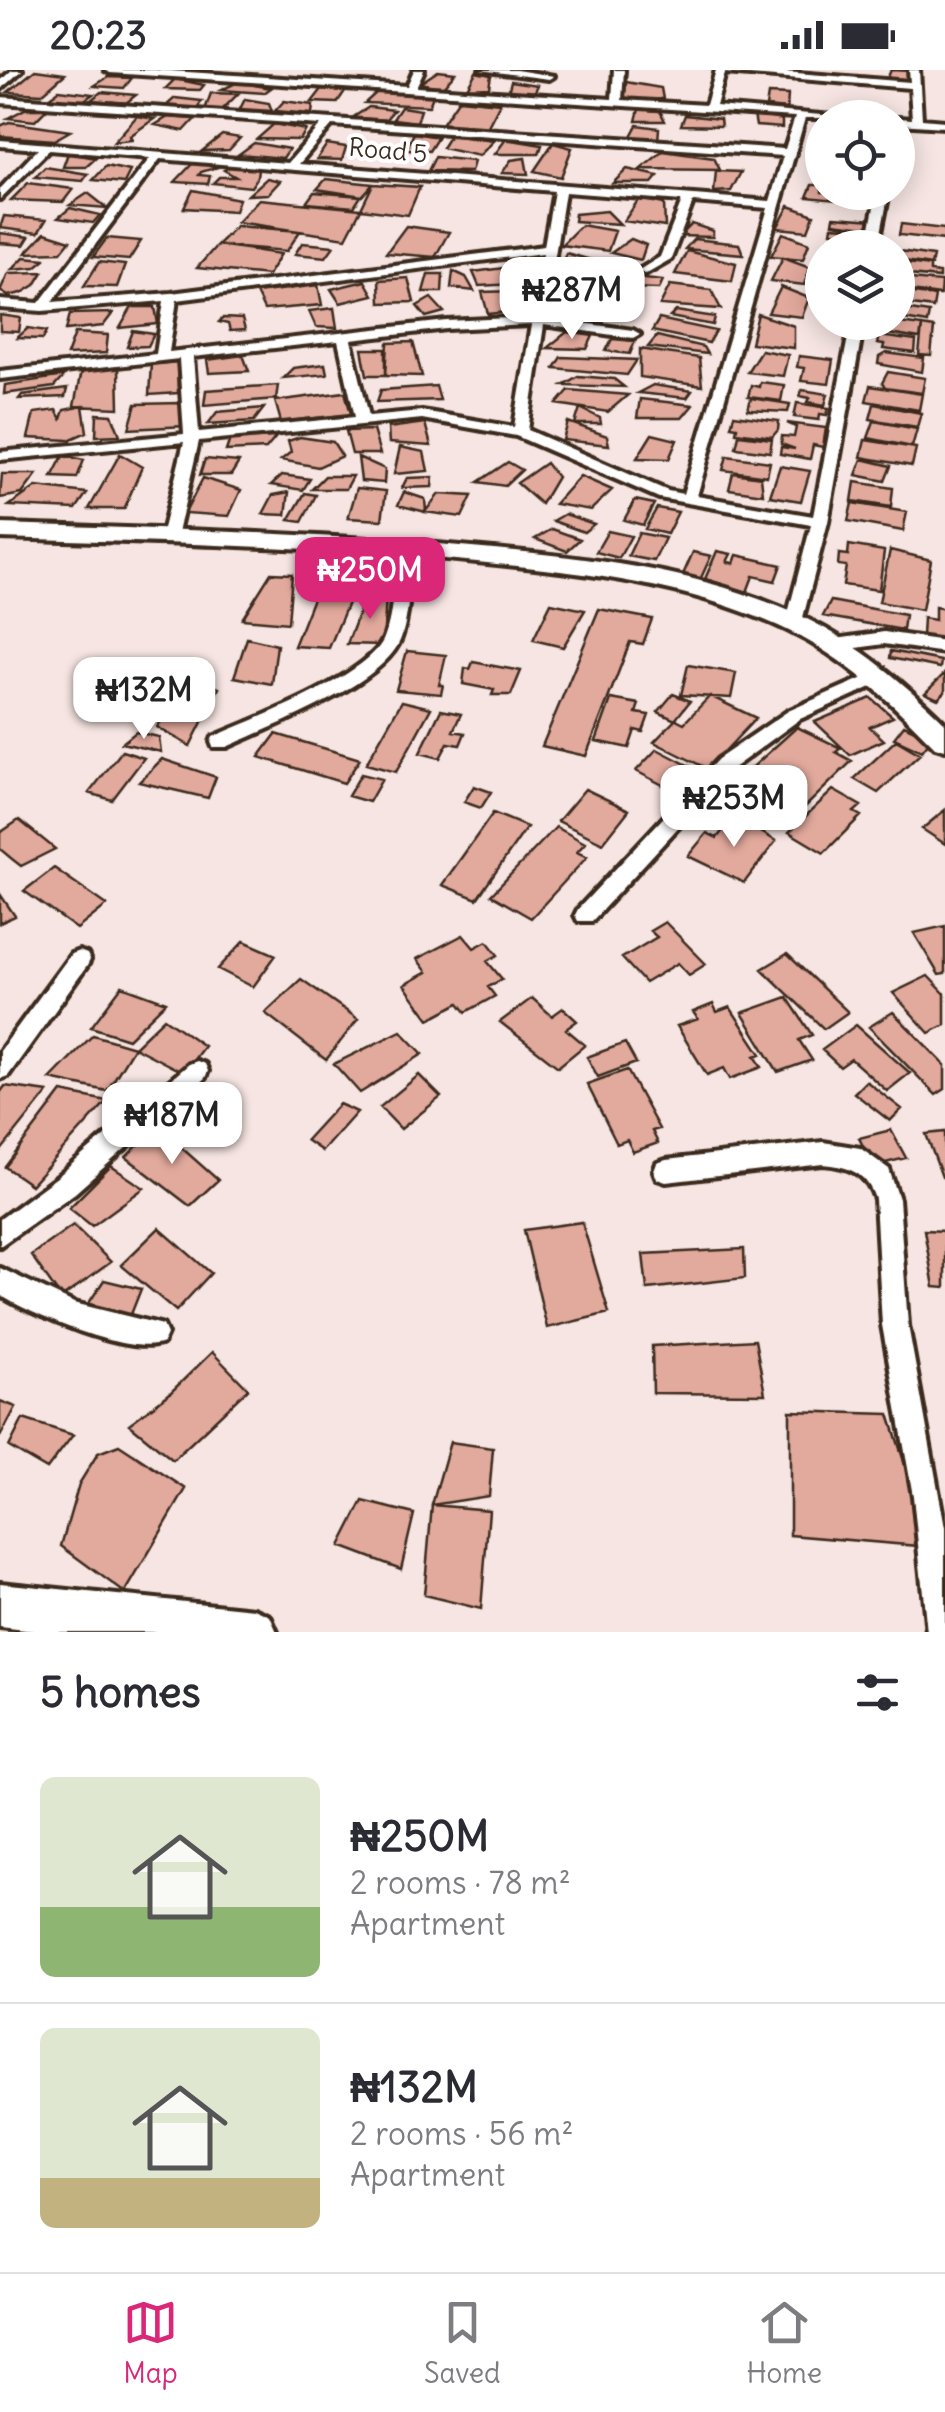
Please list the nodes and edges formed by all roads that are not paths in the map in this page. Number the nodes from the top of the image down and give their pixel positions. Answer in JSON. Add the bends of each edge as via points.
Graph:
{"nodes":[{"id":1,"x":17,"y":70,"type":"edge"},
{"id":2,"x":110,"y":70,"type":"edge"},
{"id":3,"x":357,"y":70,"type":"edge"},
{"id":4,"x":419,"y":70,"type":"edge"},
{"id":5,"x":485,"y":70,"type":"edge"},
{"id":6,"x":620,"y":70,"type":"edge"},
{"id":7,"x":721,"y":70,"type":"edge"},
{"id":8,"x":914,"y":70,"type":"edge"},
{"id":9,"x":549,"y":73,"type":"edge"},
{"id":10,"x":820,"y":74,"type":"edge"},
{"id":11,"x":348,"y":85,"type":"junction"},
{"id":12,"x":914,"y":85,"type":"junction"},
{"id":13,"x":0,"y":87,"type":"edge"},
{"id":14,"x":410,"y":90,"type":"junction"},
{"id":15,"x":449,"y":93,"type":"junction"},
{"id":16,"x":0,"y":100,"type":"edge"},
{"id":17,"x":546,"y":100,"type":"junction"},
{"id":18,"x":617,"y":104,"type":"junction"},
{"id":19,"x":442,"y":105,"type":"dead end"},
{"id":20,"x":710,"y":108,"type":"junction"},
{"id":21,"x":801,"y":114,"type":"junction"},
{"id":22,"x":805,"y":114,"type":"edge"},
{"id":23,"x":434,"y":117,"type":"dead end"},
{"id":24,"x":328,"y":122,"type":"junction"},
{"id":25,"x":917,"y":122,"type":"joint"},
{"id":26,"x":945,"y":124,"type":"edge"},
{"id":27,"x":426,"y":129,"type":"junction"},
{"id":28,"x":0,"y":143,"type":"edge"},
{"id":29,"x":47,"y":146,"type":"junction"},
{"id":30,"x":791,"y":153,"type":"junction"},
{"id":31,"x":158,"y":155,"type":"junction"},
{"id":32,"x":292,"y":164,"type":"junction"},
{"id":33,"x":560,"y":188,"type":"junction"},
{"id":34,"x":0,"y":196,"type":"edge"},
{"id":35,"x":689,"y":197,"type":"junction"},
{"id":36,"x":773,"y":205,"type":"junction"},
{"id":37,"x":546,"y":249,"type":"junction"},
{"id":38,"x":644,"y":270,"type":"dead end"},
{"id":39,"x":172,"y":297,"type":"junction"},
{"id":40,"x":0,"y":304,"type":"edge"},
{"id":41,"x":42,"y":307,"type":"junction"},
{"id":42,"x":540,"y":321,"type":"junction"},
{"id":43,"x":633,"y":334,"type":"dead end"},
{"id":44,"x":343,"y":336,"type":"junction"},
{"id":45,"x":855,"y":340,"type":"edge"},
{"id":46,"x":162,"y":354,"type":"junction"},
{"id":47,"x":186,"y":356,"type":"junction"},
{"id":48,"x":0,"y":376,"type":"edge"},
{"id":49,"x":363,"y":419,"type":"junction"},
{"id":50,"x":520,"y":432,"type":"junction"},
{"id":51,"x":192,"y":440,"type":"junction"},
{"id":52,"x":0,"y":456,"type":"edge"},
{"id":53,"x":688,"y":500,"type":"junction"},
{"id":54,"x":820,"y":522,"type":"junction"},
{"id":55,"x":0,"y":531,"type":"edge"},
{"id":56,"x":169,"y":536,"type":"junction"},
{"id":57,"x":404,"y":546,"type":"junction"},
{"id":58,"x":794,"y":626,"type":"junction"},
{"id":59,"x":836,"y":645,"type":"junction"},
{"id":60,"x":945,"y":647,"type":"edge"},
{"id":61,"x":878,"y":677,"type":"junction"},
{"id":62,"x":945,"y":740,"type":"edge"},
{"id":63,"x":220,"y":742,"type":"dead end"},
{"id":64,"x":585,"y":915,"type":"dead end"},
{"id":65,"x":79,"y":960,"type":"dead end"},
{"id":66,"x":0,"y":1069,"type":"edge"},
{"id":67,"x":198,"y":1071,"type":"dead end"},
{"id":68,"x":666,"y":1171,"type":"dead end"},
{"id":69,"x":0,"y":1234,"type":"edge"},
{"id":70,"x":0,"y":1280,"type":"edge"},
{"id":71,"x":154,"y":1334,"type":"dead end"},
{"id":72,"x":0,"y":1605,"type":"edge"},
{"id":73,"x":254,"y":1632,"type":"edge"},
{"id":74,"x":942,"y":1632,"type":"edge"}],
"edges":[{"from":1,"to":13,"type":"street"},
{"from":2,"to":11,"type":"street"},
{"from":3,"to":11,"type":"street"},
{"from":4,"to":14,"type":"street"},
{"from":5,"to":9,"type":"street"},
{"from":6,"to":18,"type":"street"},
{"from":7,"to":10,"type":"street"},
{"from":7,"to":20,"type":"street"},
{"from":8,"to":12,"type":"street"},
{"from":9,"to":17,"type":"street"},
{"from":10,"to":12,"type":"street"},
{"from":11,"to":14,"type":"street"},
{"from":12,"to":25,"type":"street"},
{"from":14,"to":15,"type":"street"},
{"from":15,"to":17,"type":"street"},
{"from":15,"to":19,"type":"street"},
{"from":16,"to":24,"type":"street"},
{"from":17,"to":18,"type":"street"},
{"from":18,"to":20,"type":"street"},
{"from":20,"to":21,"type":"street"},
{"from":21,"to":22,"type":"street"},
{"from":21,"to":30,"type":"street"},
{"from":23,"to":27,"type":"street"},
{"from":24,"to":27,"type":"street"},
{"from":24,"to":32,"type":"street"},
{"from":25,"to":26,"type":"street"},
{"from":27,"to":30,"type":"street"},
{"from":28,"to":29,"type":"street","name":"Road 5"},
{"from":29,"to":31,"type":"street","name":"Road 5"},
{"from":29,"to":34,"type":"street"},
{"from":30,"to":36,"type":"street"},
{"from":31,"to":32,"type":"street","name":"Road 5"},
{"from":31,"to":41,"type":"street"},
{"from":32,"to":33,"type":"street","name":"Road 5"},
{"from":33,"to":35,"type":"street","name":"Road 5"},
{"from":33,"to":37,"type":"street"},
{"from":35,"to":36,"type":"street","name":"Road 5"},
{"from":35,"to":38,"type":"street","via":[[665,259]]},
{"from":36,"to":53,"type":"street"},
{"from":37,"to":39,"type":"street"},
{"from":37,"to":42,"type":"street"},
{"from":39,"to":41,"type":"street"},
{"from":39,"to":46,"type":"street"},
{"from":40,"to":41,"type":"street"},
{"from":42,"to":43,"type":"street"},
{"from":42,"to":44,"type":"street"},
{"from":42,"to":50,"type":"street"},
{"from":44,"to":47,"type":"street"},
{"from":44,"to":49,"type":"street"},
{"from":45,"to":54,"type":"street"},
{"from":46,"to":47,"type":"street"},
{"from":46,"to":48,"type":"street"},
{"from":47,"to":51,"type":"street"},
{"from":49,"to":50,"type":"street","via":[[439,417]]},
{"from":49,"to":51,"type":"street"},
{"from":50,"to":53,"type":"street","via":[[634,485]]},
{"from":51,"to":52,"type":"street"},
{"from":51,"to":56,"type":"street"},
{"from":53,"to":54,"type":"street"},
{"from":54,"to":58,"type":"street"},
{"from":55,"to":56,"type":"street"},
{"from":56,"to":57,"type":"street"},
{"from":57,"to":58,"type":"street","via":[[573,565],[671,584]]},
{"from":57,"to":63,"type":"street","via":[[391,644],[369,666],[318,696]]},
{"from":58,"to":59,"type":"street"},
{"from":59,"to":60,"type":"street","via":[[884,638]]},
{"from":59,"to":61,"type":"street"},
{"from":61,"to":62,"type":"street"},
{"from":61,"to":64,"type":"street","via":[[794,715],[725,764]]},
{"from":65,"to":66,"type":"street"},
{"from":67,"to":69,"type":"street"},
{"from":68,"to":74,"type":"street","via":[[823,1153],[852,1156],[880,1177]]},
{"from":70,"to":71,"type":"street","via":[[78,1319]]},
{"from":72,"to":73,"type":"street"}]}
